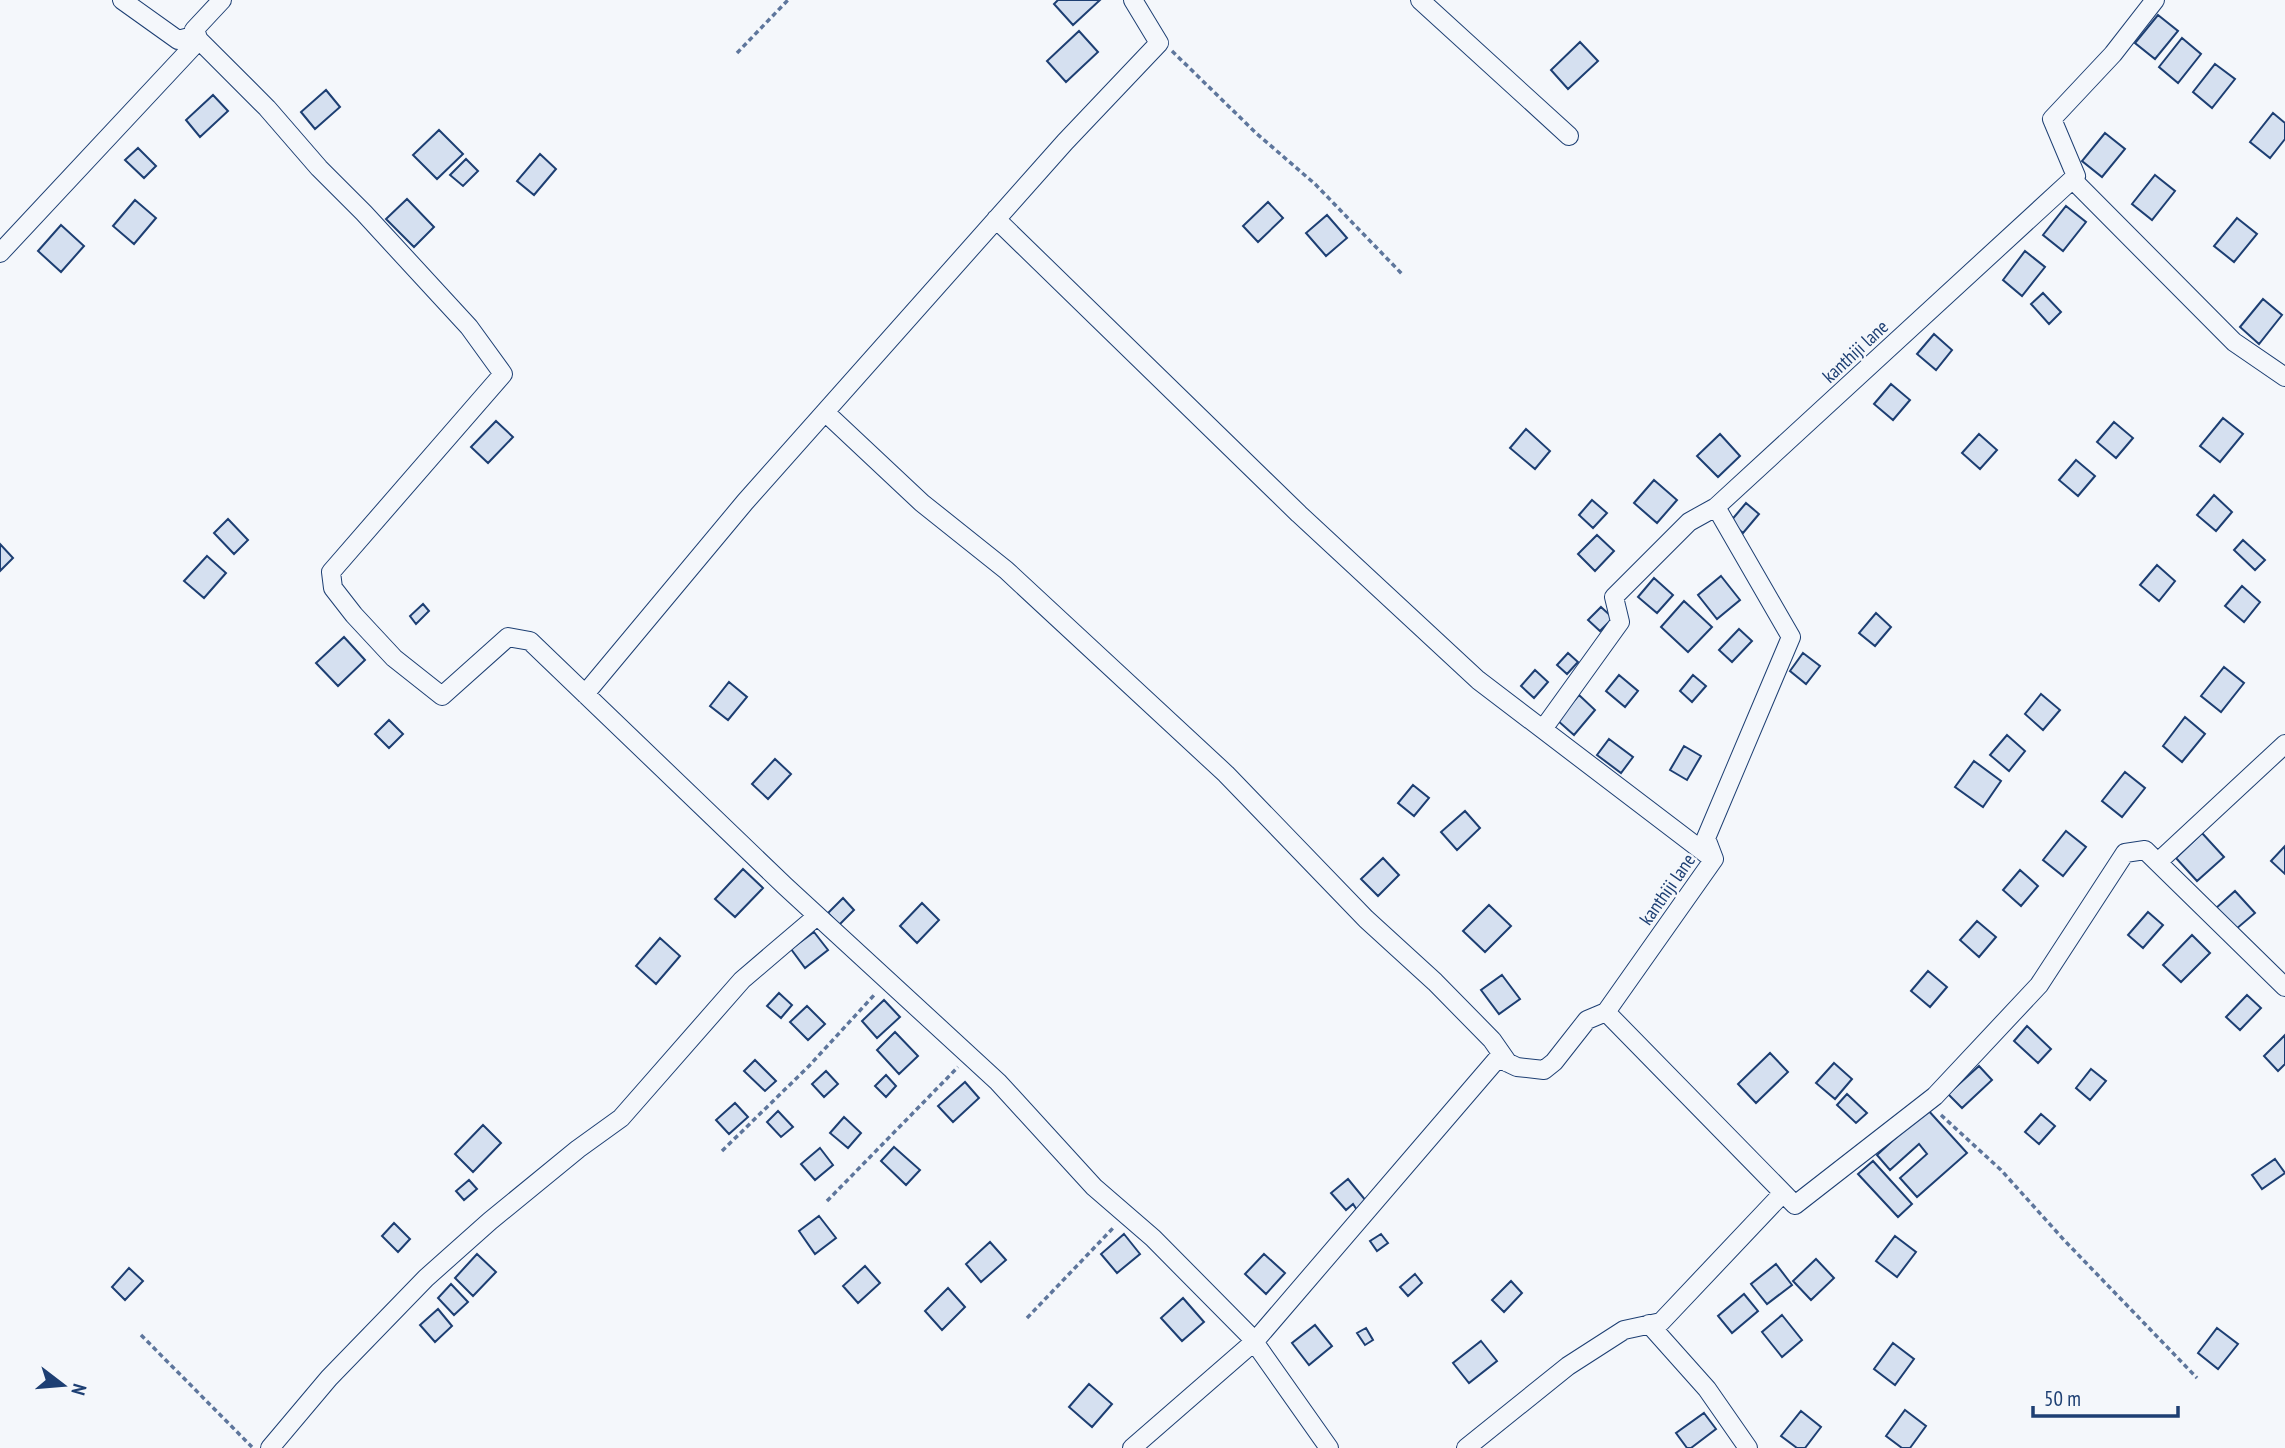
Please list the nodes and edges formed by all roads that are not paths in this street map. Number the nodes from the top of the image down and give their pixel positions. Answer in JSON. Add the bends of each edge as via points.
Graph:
{"nodes":[{"id":1,"x":122,"y":0,"type":"edge"},
{"id":2,"x":222,"y":0,"type":"edge"},
{"id":3,"x":1133,"y":0,"type":"edge"},
{"id":4,"x":1420,"y":0,"type":"edge"},
{"id":5,"x":2155,"y":0,"type":"edge"},
{"id":6,"x":198,"y":38,"type":"junction"},
{"id":7,"x":1569,"y":136,"type":"dead end"},
{"id":8,"x":2072,"y":179,"type":"junction"},
{"id":9,"x":996,"y":219,"type":"junction"},
{"id":10,"x":0,"y":253,"type":"edge"},
{"id":11,"x":2285,"y":377,"type":"edge"},
{"id":12,"x":825,"y":412,"type":"junction"},
{"id":13,"x":1716,"y":507,"type":"junction"},
{"id":14,"x":585,"y":694,"type":"junction"},
{"id":15,"x":1543,"y":729,"type":"junction"},
{"id":16,"x":2285,"y":744,"type":"edge"},
{"id":17,"x":1714,"y":859,"type":"junction"},
{"id":18,"x":2158,"y":862,"type":"junction"},
{"id":19,"x":817,"y":916,"type":"junction"},
{"id":20,"x":2285,"y":987,"type":"edge"},
{"id":21,"x":1606,"y":1012,"type":"junction"},
{"id":22,"x":1508,"y":1063,"type":"junction"},
{"id":23,"x":1783,"y":1193,"type":"junction"},
{"id":24,"x":1649,"y":1324,"type":"junction"},
{"id":25,"x":1255,"y":1341,"type":"junction"},
{"id":26,"x":270,"y":1448,"type":"edge"},
{"id":27,"x":1132,"y":1448,"type":"edge"},
{"id":28,"x":1329,"y":1448,"type":"edge"},
{"id":29,"x":1466,"y":1448,"type":"edge"},
{"id":30,"x":1748,"y":1448,"type":"edge"}],
"edges":[{"from":1,"to":6,"type":"street","via":[[178,40]]},
{"from":2,"to":6,"type":"street","via":[[194,30]]},
{"from":3,"to":9,"type":"street","via":[[1159,43]]},
{"from":4,"to":7,"type":"street"},
{"from":5,"to":8,"type":"street","via":[[2113,54],[2052,119],[2076,176]]},
{"from":6,"to":10,"type":"street"},
{"from":6,"to":14,"type":"street","via":[[469,327],[503,374],[331,572],[333,588],[394,658],[442,696],[508,637],[530,641]]},
{"from":8,"to":11,"type":"street","via":[[2234,342]]},
{"from":8,"to":13,"type":"street","name":"kanthiji lane"},
{"from":9,"to":12,"type":"street"},
{"from":9,"to":15,"type":"street","via":[[1299,514],[1478,680]]},
{"from":12,"to":14,"type":"street"},
{"from":12,"to":22,"type":"street","via":[[922,503],[1006,570],[1226,774],[1366,919],[1492,1040]]},
{"from":13,"to":15,"type":"street","via":[[1689,522],[1614,597],[1620,622]]},
{"from":13,"to":17,"type":"street","name":"kanthiji lane","via":[[1791,637],[1706,838]]},
{"from":14,"to":19,"type":"street"},
{"from":15,"to":17,"type":"street"},
{"from":16,"to":18,"type":"street"},
{"from":17,"to":21,"type":"street","name":"kanthiji lane"},
{"from":18,"to":20,"type":"street"},
{"from":18,"to":23,"type":"street","via":[[2145,849],[2125,853],[2039,985],[1927,1102],[1795,1205]]},
{"from":19,"to":25,"type":"street","via":[[998,1082],[1094,1186]]},
{"from":19,"to":26,"type":"street","via":[[741,980],[621,1118],[499,1213],[426,1278],[329,1378]]},
{"from":21,"to":22,"type":"street","name":"kanthiji lane","via":[[1587,1020],[1544,1070]]},
{"from":21,"to":23,"type":"street"},
{"from":22,"to":25,"type":"street","via":[[1498,1058]]},
{"from":23,"to":24,"type":"street","via":[[1661,1322]]},
{"from":24,"to":29,"type":"street","via":[[1624,1330],[1568,1367]]},
{"from":24,"to":30,"type":"street","via":[[1707,1390]]},
{"from":25,"to":27,"type":"street"},
{"from":25,"to":28,"type":"street"}]}
